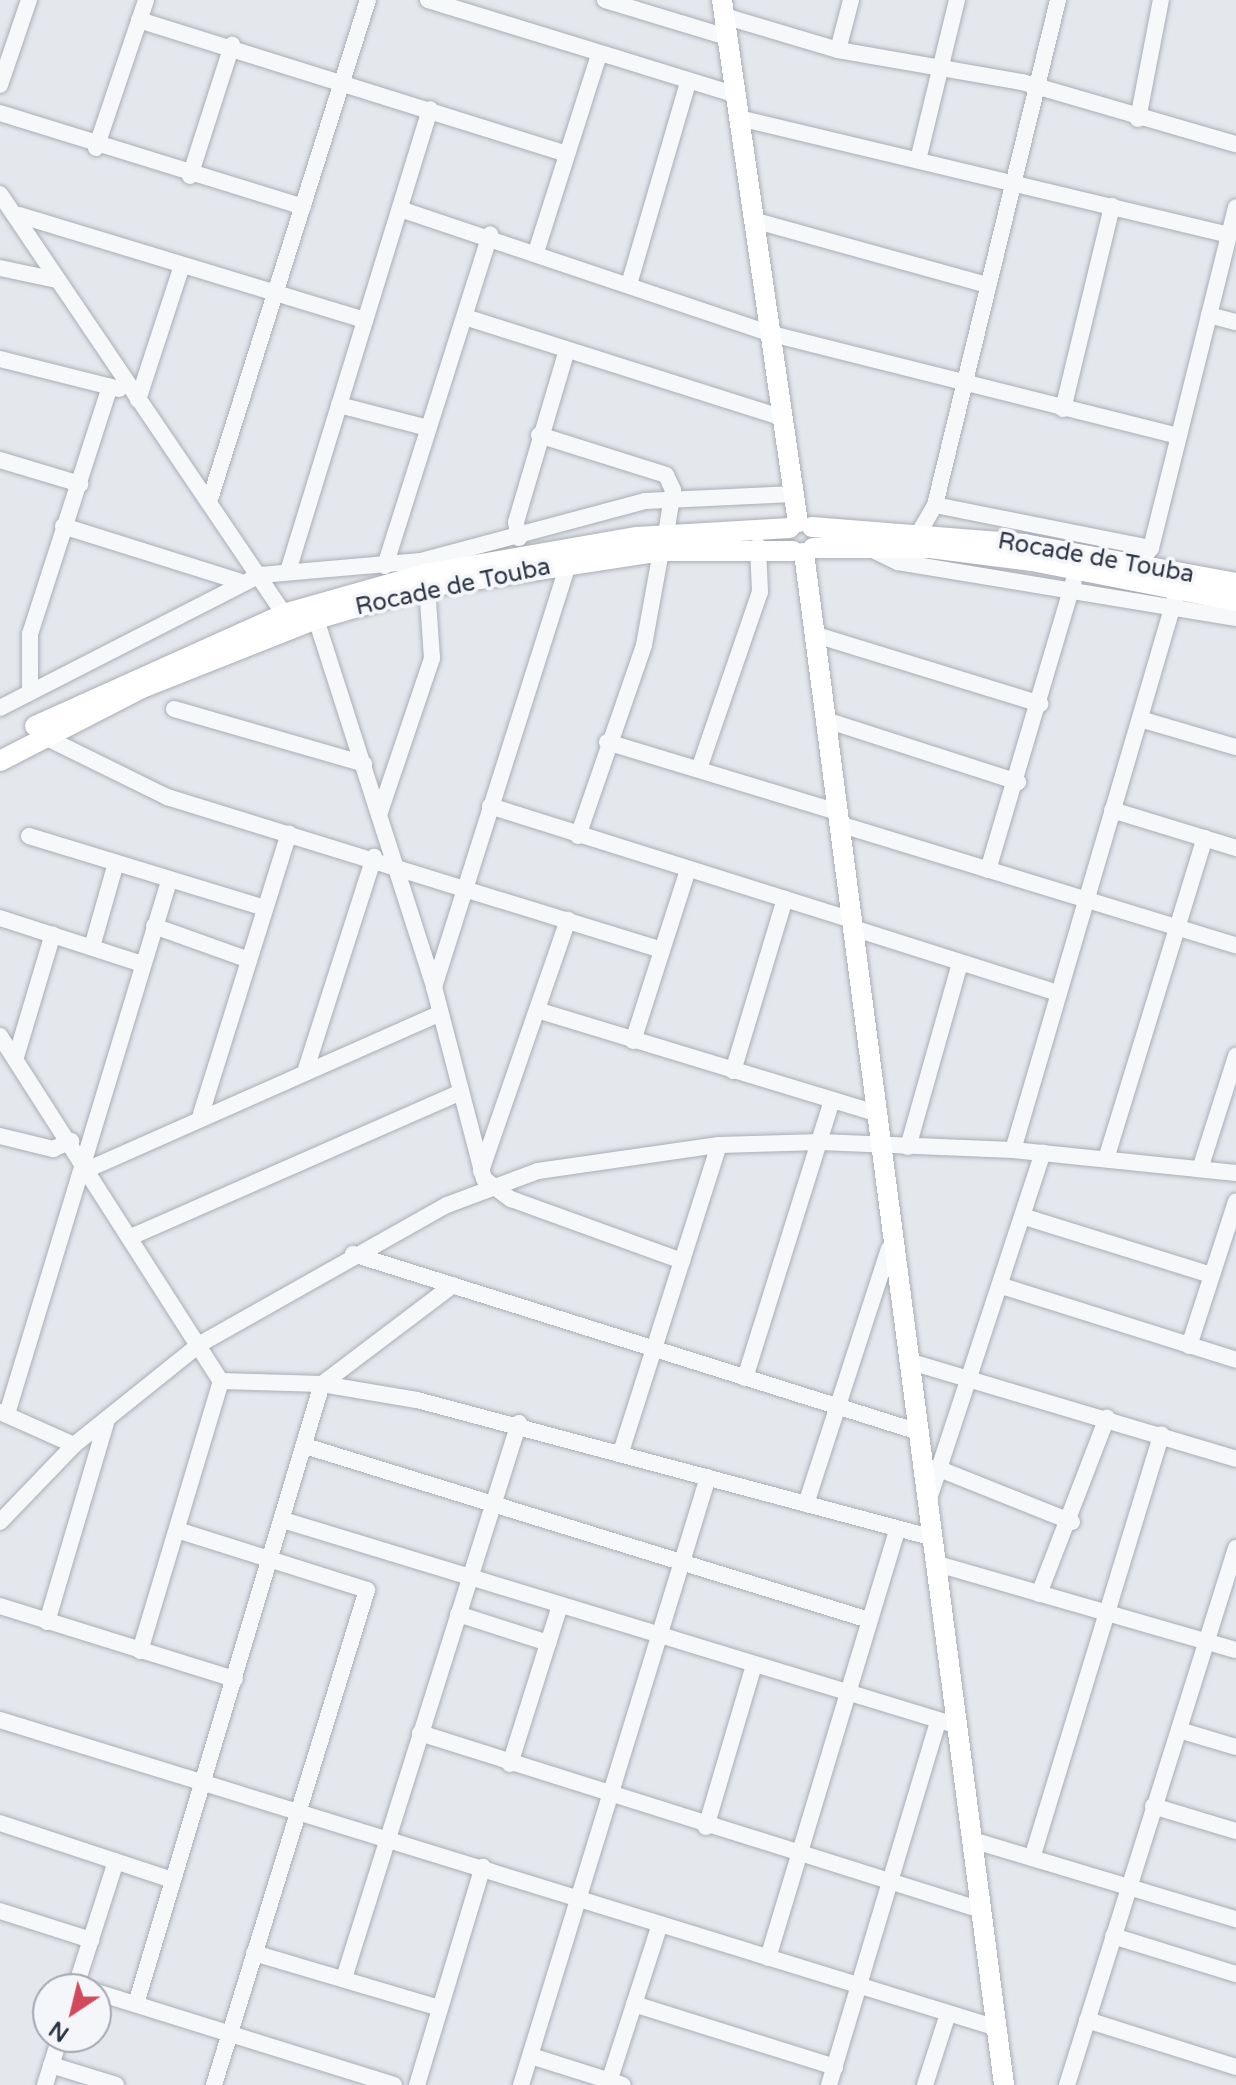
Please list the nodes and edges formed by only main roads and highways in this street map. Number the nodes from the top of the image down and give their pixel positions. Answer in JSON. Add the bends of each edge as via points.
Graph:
{"nodes":[{"id":1,"x":723,"y":8,"type":"edge"},
{"id":2,"x":800,"y":526,"type":"junction"},
{"id":3,"x":663,"y":542,"type":"junction"},
{"id":4,"x":803,"y":551,"type":"junction"},
{"id":5,"x":424,"y":574,"type":"junction"},
{"id":6,"x":1236,"y":583,"type":"edge"},
{"id":7,"x":1236,"y":601,"type":"edge"},
{"id":8,"x":0,"y":745,"type":"edge"},
{"id":9,"x":0,"y":761,"type":"edge"},
{"id":10,"x":1004,"y":2085,"type":"edge"}],
"edges":[{"from":1,"to":2,"type":"main road"},
{"from":2,"to":3,"type":"main road","name":"Rocade de Touba"},
{"from":2,"to":4,"type":"main road"},
{"from":2,"to":4,"type":"main road"},
{"from":2,"to":6,"type":"main road","name":"Rocade de Touba","via":[[920,531],[1144,556]]},
{"from":3,"to":4,"type":"main road","name":"Rocade de Touba"},
{"from":3,"to":5,"type":"main road","name":"Rocade de Touba"},
{"from":3,"to":5,"type":"main road","name":"Rocade de Touba","via":[[569,562]]},
{"from":4,"to":7,"type":"main road","name":"Rocade de Touba","via":[[868,547],[1175,597]]},
{"from":4,"to":10,"type":"main road","via":[[889,1249],[919,1432],[946,1723],[972,1840]]},
{"from":5,"to":8,"type":"main road","name":"Rocade de Touba","via":[[284,614],[110,687]]},
{"from":5,"to":9,"type":"main road","name":"Rocade de Touba","via":[[43,736]]}]}
